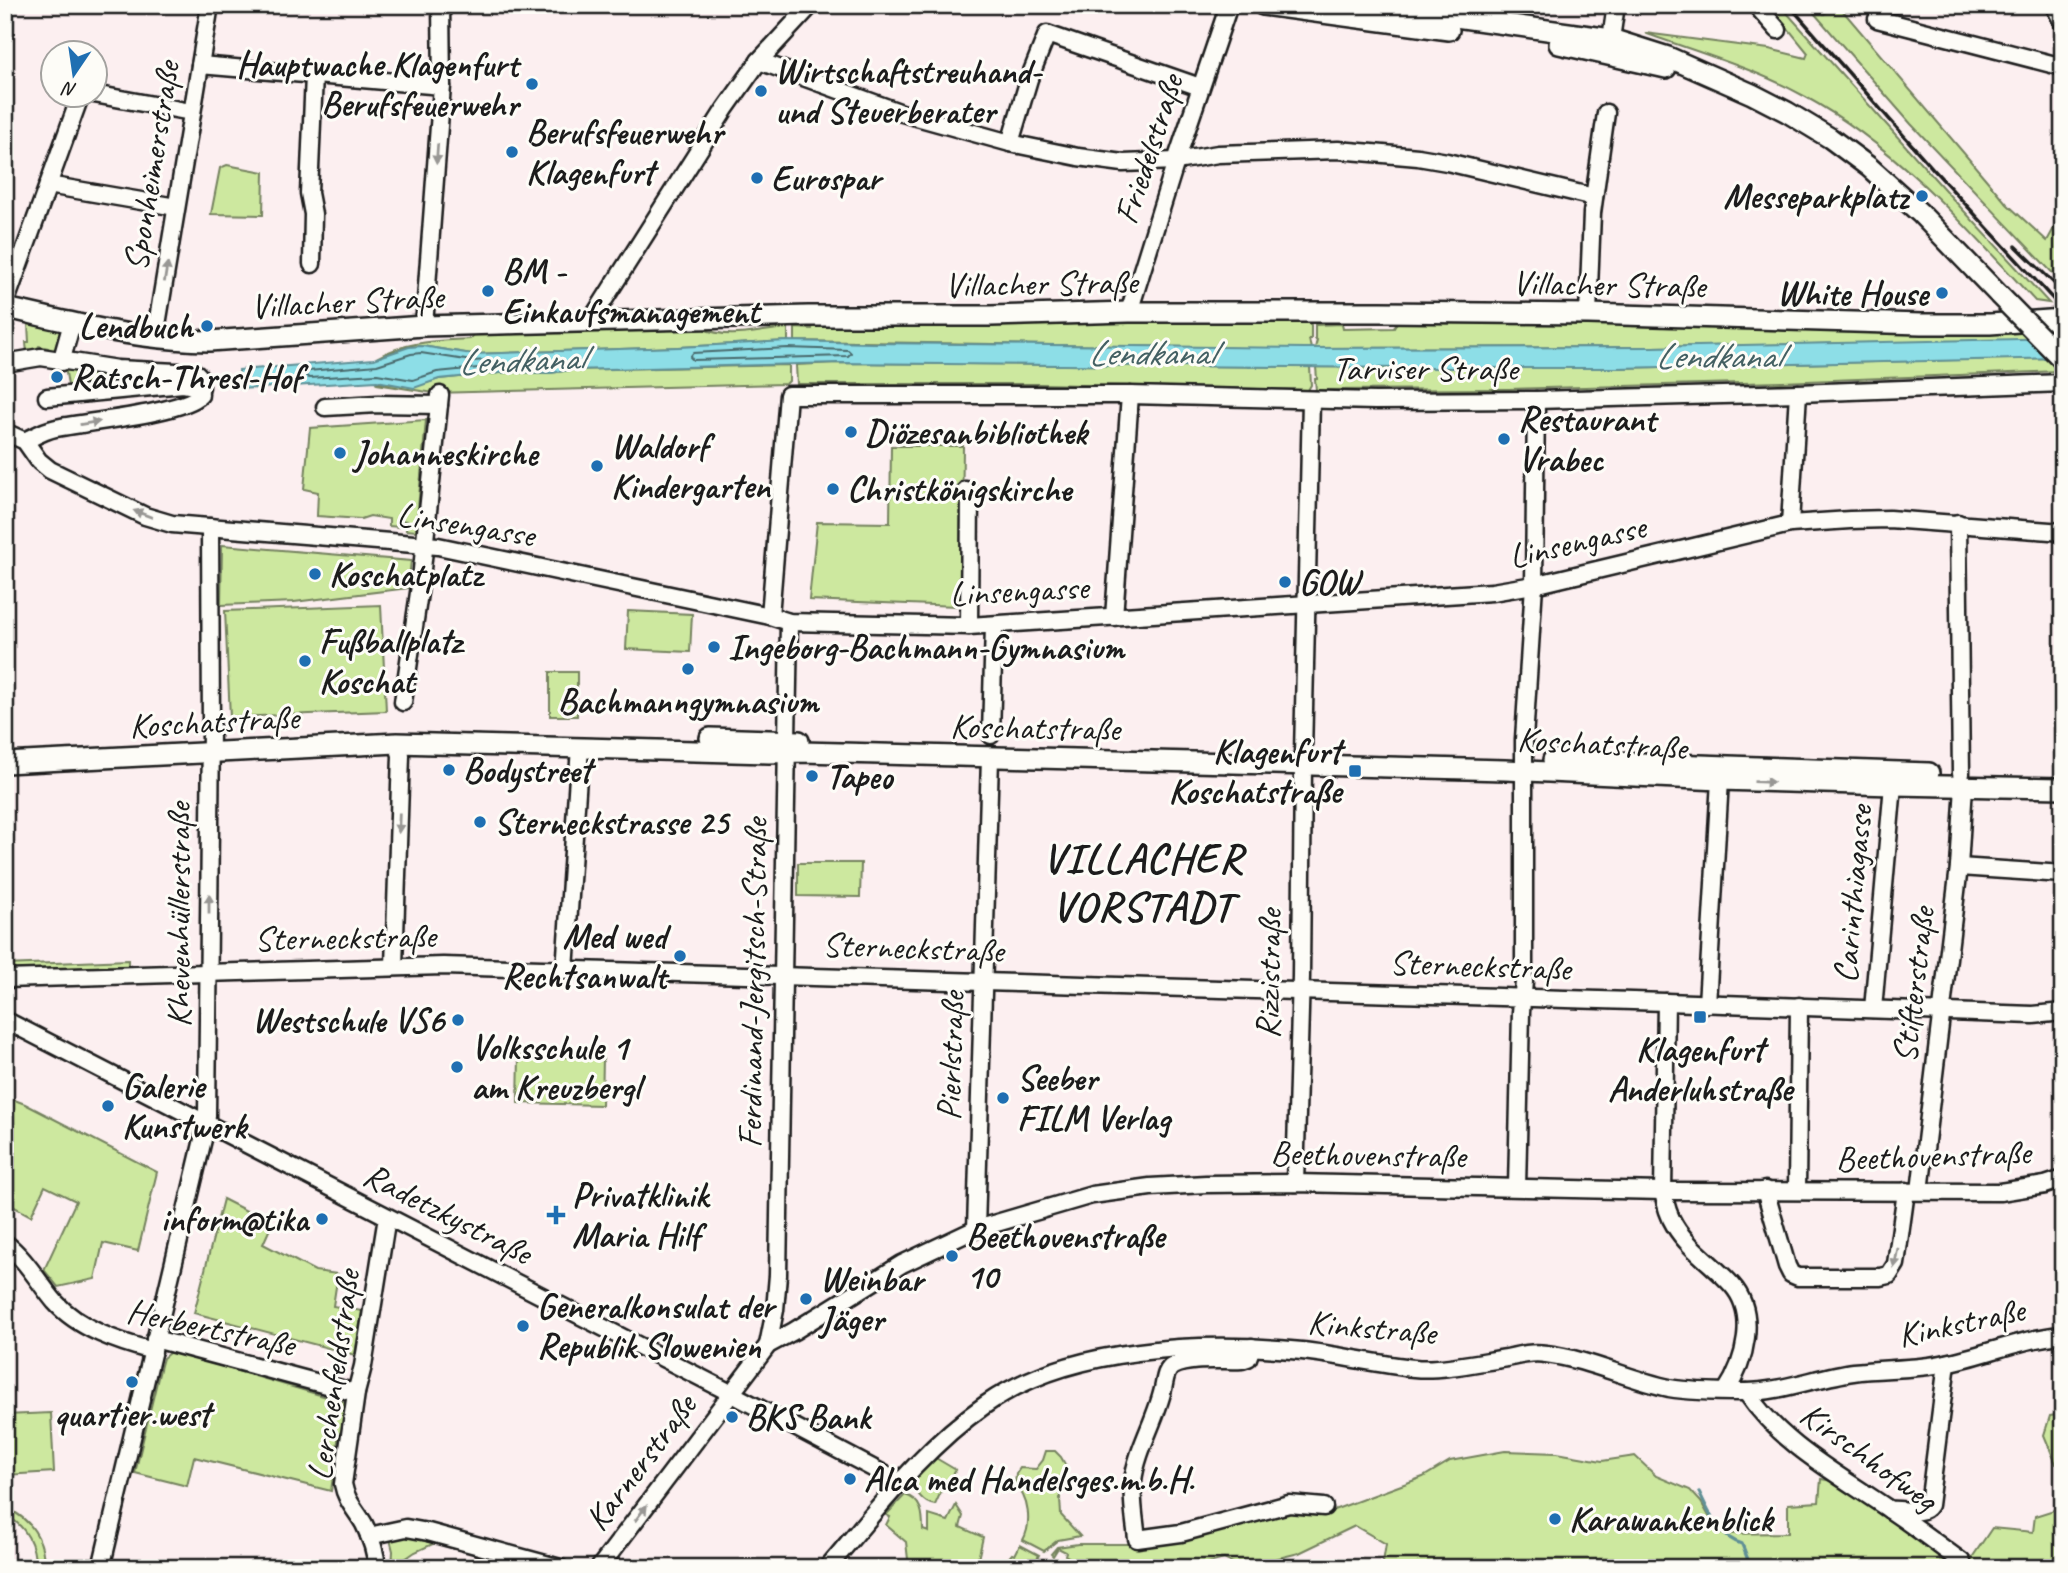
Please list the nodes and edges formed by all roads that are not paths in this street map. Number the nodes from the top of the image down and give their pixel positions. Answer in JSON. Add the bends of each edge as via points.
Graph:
{"nodes":[{"id":1,"x":210,"y":5,"type":"edge"},
{"id":2,"x":441,"y":5,"type":"edge"},
{"id":3,"x":811,"y":5,"type":"edge"},
{"id":4,"x":1228,"y":5,"type":"edge"},
{"id":5,"x":1263,"y":5,"type":"edge"},
{"id":6,"x":1371,"y":5,"type":"edge"},
{"id":7,"x":1616,"y":5,"type":"edge"},
{"id":8,"x":1756,"y":5,"type":"edge"},
{"id":9,"x":2054,"y":5,"type":"edge"},
{"id":10,"x":1877,"y":19,"type":"dead end"},
{"id":11,"x":2063,"y":23,"type":"edge"},
{"id":12,"x":1778,"y":30,"type":"dead end"},
{"id":13,"x":1611,"y":39,"type":"junction"},
{"id":14,"x":759,"y":61,"type":"junction"},
{"id":15,"x":200,"y":65,"type":"junction"},
{"id":16,"x":2063,"y":67,"type":"edge"},
{"id":17,"x":314,"y":75,"type":"junction"},
{"id":18,"x":1721,"y":82,"type":"junction"},
{"id":19,"x":442,"y":86,"type":"junction"},
{"id":20,"x":1200,"y":87,"type":"junction"},
{"id":21,"x":108,"y":96,"type":"edge"},
{"id":22,"x":76,"y":108,"type":"edge"},
{"id":23,"x":191,"y":112,"type":"junction"},
{"id":24,"x":1606,"y":113,"type":"dead end"},
{"id":25,"x":1010,"y":143,"type":"junction"},
{"id":26,"x":1176,"y":161,"type":"junction"},
{"id":27,"x":48,"y":185,"type":"junction"},
{"id":28,"x":1594,"y":197,"type":"junction"},
{"id":29,"x":176,"y":207,"type":"junction"},
{"id":30,"x":312,"y":264,"type":"dead end"},
{"id":31,"x":6,"y":301,"type":"edge"},
{"id":32,"x":15,"y":310,"type":"edge"},
{"id":33,"x":1129,"y":312,"type":"junction"},
{"id":34,"x":1588,"y":314,"type":"junction"},
{"id":35,"x":2063,"y":319,"type":"edge"},
{"id":36,"x":590,"y":322,"type":"junction"},
{"id":37,"x":72,"y":323,"type":"junction"},
{"id":38,"x":424,"y":326,"type":"junction"},
{"id":39,"x":155,"y":337,"type":"junction"},
{"id":40,"x":2063,"y":360,"type":"edge"},
{"id":41,"x":61,"y":362,"type":"junction"},
{"id":42,"x":5,"y":363,"type":"edge"},
{"id":43,"x":2063,"y":383,"type":"edge"},
{"id":44,"x":1798,"y":393,"type":"junction"},
{"id":45,"x":198,"y":394,"type":"junction"},
{"id":46,"x":1130,"y":395,"type":"junction"},
{"id":47,"x":47,"y":397,"type":"dead end"},
{"id":48,"x":1311,"y":400,"type":"junction"},
{"id":49,"x":1536,"y":400,"type":"junction"},
{"id":50,"x":325,"y":407,"type":"dead end"},
{"id":51,"x":5,"y":432,"type":"edge"},
{"id":52,"x":25,"y":441,"type":"junction"},
{"id":53,"x":966,"y":490,"type":"dead end"},
{"id":54,"x":1958,"y":523,"type":"junction"},
{"id":55,"x":1790,"y":524,"type":"junction"},
{"id":56,"x":210,"y":527,"type":"junction"},
{"id":57,"x":2063,"y":532,"type":"edge"},
{"id":58,"x":425,"y":545,"type":"junction"},
{"id":59,"x":1534,"y":585,"type":"junction"},
{"id":60,"x":1307,"y":605,"type":"junction"},
{"id":61,"x":770,"y":616,"type":"junction"},
{"id":62,"x":1114,"y":617,"type":"junction"},
{"id":63,"x":789,"y":622,"type":"junction"},
{"id":64,"x":994,"y":625,"type":"junction"},
{"id":65,"x":969,"y":626,"type":"junction"},
{"id":66,"x":403,"y":702,"type":"dead end"},
{"id":67,"x":991,"y":735,"type":"dead end"},
{"id":68,"x":490,"y":739,"type":"junction"},
{"id":69,"x":210,"y":747,"type":"junction"},
{"id":70,"x":580,"y":747,"type":"junction"},
{"id":71,"x":787,"y":747,"type":"junction"},
{"id":72,"x":399,"y":749,"type":"junction"},
{"id":73,"x":5,"y":751,"type":"edge"},
{"id":74,"x":990,"y":758,"type":"junction"},
{"id":75,"x":1303,"y":759,"type":"junction"},
{"id":76,"x":5,"y":763,"type":"edge"},
{"id":77,"x":1524,"y":765,"type":"junction"},
{"id":78,"x":2063,"y":778,"type":"edge"},
{"id":79,"x":1720,"y":780,"type":"junction"},
{"id":80,"x":1962,"y":780,"type":"junction"},
{"id":81,"x":1893,"y":785,"type":"junction"},
{"id":82,"x":2063,"y":788,"type":"edge"},
{"id":83,"x":1959,"y":867,"type":"junction"},
{"id":84,"x":2063,"y":874,"type":"edge"},
{"id":85,"x":394,"y":966,"type":"junction"},
{"id":86,"x":565,"y":970,"type":"junction"},
{"id":87,"x":209,"y":973,"type":"junction"},
{"id":88,"x":784,"y":975,"type":"junction"},
{"id":89,"x":8,"y":980,"type":"edge"},
{"id":90,"x":983,"y":981,"type":"junction"},
{"id":91,"x":1300,"y":990,"type":"junction"},
{"id":92,"x":1523,"y":998,"type":"junction"},
{"id":93,"x":1666,"y":1002,"type":"junction"},
{"id":94,"x":1707,"y":1003,"type":"junction"},
{"id":95,"x":1799,"y":1006,"type":"junction"},
{"id":96,"x":1872,"y":1009,"type":"junction"},
{"id":97,"x":1942,"y":1012,"type":"junction"},
{"id":98,"x":2063,"y":1012,"type":"edge"},
{"id":99,"x":5,"y":1020,"type":"edge"},
{"id":100,"x":206,"y":1124,"type":"junction"},
{"id":101,"x":2063,"y":1179,"type":"edge"},
{"id":102,"x":1295,"y":1184,"type":"junction"},
{"id":103,"x":1517,"y":1187,"type":"junction"},
{"id":104,"x":1765,"y":1190,"type":"junction"},
{"id":105,"x":1797,"y":1190,"type":"junction"},
{"id":106,"x":1662,"y":1191,"type":"junction"},
{"id":107,"x":1913,"y":1191,"type":"junction"},
{"id":108,"x":387,"y":1217,"type":"junction"},
{"id":109,"x":976,"y":1229,"type":"junction"},
{"id":110,"x":5,"y":1243,"type":"edge"},
{"id":111,"x":2063,"y":1335,"type":"edge"},
{"id":112,"x":154,"y":1345,"type":"junction"},
{"id":113,"x":768,"y":1345,"type":"junction"},
{"id":114,"x":1252,"y":1348,"type":"junction"},
{"id":115,"x":1947,"y":1363,"type":"junction"},
{"id":116,"x":1726,"y":1391,"type":"junction"},
{"id":117,"x":1746,"y":1392,"type":"junction"},
{"id":118,"x":356,"y":1393,"type":"junction"},
{"id":119,"x":732,"y":1394,"type":"junction"},
{"id":120,"x":899,"y":1482,"type":"junction"},
{"id":121,"x":1324,"y":1507,"type":"dead end"},
{"id":122,"x":1890,"y":1510,"type":"junction"},
{"id":123,"x":369,"y":1536,"type":"junction"},
{"id":124,"x":1962,"y":1562,"type":"dead end"},
{"id":125,"x":101,"y":1568,"type":"edge"},
{"id":126,"x":377,"y":1568,"type":"edge"},
{"id":127,"x":560,"y":1568,"type":"edge"},
{"id":128,"x":599,"y":1568,"type":"edge"},
{"id":129,"x":827,"y":1568,"type":"edge"}],
"edges":[{"from":1,"to":15,"type":"street","name":"Sponheimerstraße"},
{"from":2,"to":19,"type":"street"},
{"from":3,"to":14,"type":"street"},
{"from":4,"to":20,"type":"street","name":"Friedelstraße"},
{"from":5,"to":18,"type":"main road","via":[[1563,45]]},
{"from":6,"to":13,"type":"main road"},
{"from":7,"to":13,"type":"street"},
{"from":8,"to":12,"type":"street"},
{"from":9,"to":11,"type":"street"},
{"from":10,"to":16,"type":"street"},
{"from":13,"to":18,"type":"main road","via":[[1668,57]]},
{"from":14,"to":25,"type":"street","via":[[902,113]]},
{"from":14,"to":36,"type":"street","via":[[712,127]]},
{"from":15,"to":17,"type":"street"},
{"from":15,"to":23,"type":"street","name":"Sponheimerstraße"},
{"from":17,"to":19,"type":"street"},
{"from":17,"to":30,"type":"street","via":[[309,193]]},
{"from":18,"to":40,"type":"main road","bridge":true,"via":[[1787,112],[1869,167]]},
{"from":19,"to":38,"type":"street","one_way":true},
{"from":20,"to":25,"type":"street","via":[[1047,34]]},
{"from":20,"to":26,"type":"street","name":"Friedelstraße"},
{"from":21,"to":23,"type":"street"},
{"from":22,"to":27,"type":"street"},
{"from":23,"to":29,"type":"street","name":"Sponheimerstraße"},
{"from":24,"to":28,"type":"street"},
{"from":25,"to":26,"type":"street","via":[[1123,163]]},
{"from":26,"to":28,"type":"street","via":[[1264,151],[1390,154],[1447,162]]},
{"from":26,"to":33,"type":"street","name":"Friedelstraße"},
{"from":27,"to":29,"type":"street"},
{"from":27,"to":31,"type":"street"},
{"from":28,"to":34,"type":"street"},
{"from":39,"to":29,"type":"street","name":"Sponheimerstraße","one_way":true},
{"from":31,"to":32,"type":"main road","name":"Villacher Straße"},
{"from":32,"to":37,"type":"main road","name":"Villacher Straße"},
{"from":33,"to":34,"type":"main road","name":"Villacher Straße"},
{"from":33,"to":36,"type":"main road","name":"Villacher Straße"},
{"from":34,"to":35,"type":"main road","name":"Villacher Straße","via":[[1922,324]]},
{"from":36,"to":38,"type":"main road","name":"Villacher Straße"},
{"from":37,"to":39,"type":"main road","name":"Villacher Straße"},
{"from":37,"to":41,"type":"street"},
{"from":38,"to":39,"type":"main road","name":"Villacher Straße","via":[[209,341]]},
{"from":41,"to":42,"type":"street","via":[[41,358]]},
{"from":41,"to":45,"type":"street","via":[[196,373]]},
{"from":43,"to":44,"type":"street","name":"Tarviser Straße"},
{"from":44,"to":49,"type":"street","name":"Tarviser Straße"},
{"from":44,"to":55,"type":"street"},
{"from":45,"to":47,"type":"street","via":[[183,384]]},
{"from":52,"to":45,"type":"street","one_way":true,"via":[[54,428],[164,409]]},
{"from":46,"to":48,"type":"street","name":"Tarviser Straße"},
{"from":46,"to":61,"type":"street","name":"Tarviser Straße","via":[[788,395]]},
{"from":46,"to":62,"type":"street"},
{"from":48,"to":49,"type":"street","name":"Tarviser Straße"},
{"from":48,"to":60,"type":"street","name":"Rizzistraße"},
{"from":49,"to":59,"type":"street"},
{"from":50,"to":58,"type":"street","via":[[440,400]]},
{"from":51,"to":52,"type":"street","name":"Linsengasse"},
{"from":56,"to":52,"type":"street","name":"Linsengasse","one_way":true,"via":[[172,524],[99,495],[50,470]]},
{"from":53,"to":65,"type":"street","via":[[970,493]]},
{"from":54,"to":55,"type":"street","name":"Linsengasse","via":[[1889,519]]},
{"from":54,"to":57,"type":"street","name":"Linsengasse"},
{"from":54,"to":80,"type":"street","name":"Stifterstraße"},
{"from":55,"to":59,"type":"street","name":"Linsengasse"},
{"from":56,"to":58,"type":"street","name":"Linsengasse"},
{"from":56,"to":69,"type":"street","name":"Khevenhüllerstraße"},
{"from":58,"to":61,"type":"street","name":"Linsengasse"},
{"from":58,"to":66,"type":"street"},
{"from":59,"to":60,"type":"street","name":"Linsengasse"},
{"from":59,"to":77,"type":"street"},
{"from":60,"to":62,"type":"street","name":"Linsengasse"},
{"from":60,"to":75,"type":"street","name":"Rizzistraße"},
{"from":61,"to":63,"type":"street","name":"Linsengasse"},
{"from":62,"to":64,"type":"street","name":"Linsengasse"},
{"from":63,"to":65,"type":"street","name":"Linsengasse"},
{"from":63,"to":71,"type":"street","name":"Ferdinand-Jergitsch-Straße"},
{"from":64,"to":65,"type":"street","name":"Linsengasse"},
{"from":64,"to":67,"type":"street"},
{"from":68,"to":69,"type":"main road","name":"Koschatstraße","via":[[396,733]]},
{"from":68,"to":70,"type":"main road","name":"Koschatstraße"},
{"from":68,"to":71,"type":"main road","name":"Koschatstraße"},
{"from":68,"to":72,"type":"main road","name":"Koschatstraße"},
{"from":69,"to":72,"type":"main road","name":"Koschatstraße"},
{"from":69,"to":73,"type":"main road","name":"Koschatstraße"},
{"from":69,"to":76,"type":"main road","name":"Koschatstraße"},
{"from":87,"to":69,"type":"street","name":"Khevenhüllerstraße","one_way":true},
{"from":70,"to":71,"type":"main road","name":"Koschatstraße"},
{"from":70,"to":86,"type":"street"},
{"from":71,"to":74,"type":"main road","name":"Koschatstraße"},
{"from":71,"to":75,"type":"main road","name":"Koschatstraße"},
{"from":71,"to":88,"type":"street","name":"Ferdinand-Jergitsch-Straße"},
{"from":72,"to":85,"type":"street","one_way":true},
{"from":74,"to":75,"type":"main road","name":"Koschatstraße"},
{"from":74,"to":90,"type":"street","name":"Pierlstraße"},
{"from":75,"to":77,"type":"main road","name":"Koschatstraße"},
{"from":75,"to":91,"type":"street","name":"Rizzistraße"},
{"from":77,"to":79,"type":"main road","name":"Koschatstraße"},
{"from":77,"to":80,"type":"main road","name":"Koschatstraße"},
{"from":77,"to":92,"type":"street"},
{"from":78,"to":80,"type":"main road","name":"Koschatstraße"},
{"from":79,"to":81,"type":"main road","name":"Koschatstraße","one_way":true},
{"from":79,"to":94,"type":"street"},
{"from":80,"to":81,"type":"main road","name":"Koschatstraße"},
{"from":80,"to":82,"type":"main road","name":"Koschatstraße"},
{"from":80,"to":83,"type":"street","name":"Stifterstraße"},
{"from":81,"to":96,"type":"street","name":"Carinthiagasse"},
{"from":83,"to":84,"type":"street"},
{"from":83,"to":97,"type":"street","name":"Stifterstraße"},
{"from":85,"to":86,"type":"street","name":"Sterneckstraße"},
{"from":85,"to":87,"type":"street","name":"Sterneckstraße"},
{"from":86,"to":88,"type":"street","name":"Sterneckstraße"},
{"from":87,"to":89,"type":"street","name":"Sterneckstraße"},
{"from":87,"to":100,"type":"street","name":"Khevenhüllerstraße"},
{"from":88,"to":90,"type":"street","name":"Sterneckstraße"},
{"from":88,"to":113,"type":"street","name":"Ferdinand-Jergitsch-Straße","via":[[778,1275]]},
{"from":90,"to":91,"type":"street","name":"Sterneckstraße"},
{"from":90,"to":109,"type":"street","name":"Pierlstraße"},
{"from":91,"to":92,"type":"street","name":"Sterneckstraße"},
{"from":91,"to":102,"type":"street","name":"Rizzistraße"},
{"from":92,"to":93,"type":"street","name":"Sterneckstraße"},
{"from":92,"to":103,"type":"street"},
{"from":93,"to":94,"type":"street","name":"Sterneckstraße"},
{"from":93,"to":106,"type":"street"},
{"from":94,"to":95,"type":"street","name":"Sterneckstraße"},
{"from":95,"to":96,"type":"street","name":"Sterneckstraße"},
{"from":95,"to":105,"type":"street"},
{"from":96,"to":97,"type":"street","name":"Sterneckstraße"},
{"from":97,"to":98,"type":"street","name":"Sterneckstraße"},
{"from":97,"to":107,"type":"street","name":"Stifterstraße"},
{"from":99,"to":100,"type":"street","name":"Radetzkystraße"},
{"from":100,"to":108,"type":"street","name":"Radetzkystraße"},
{"from":100,"to":112,"type":"street","name":"Khevenhüllerstraße"},
{"from":101,"to":107,"type":"street","name":"Beethovenstraße","via":[[2000,1192]]},
{"from":102,"to":103,"type":"street","name":"Beethovenstraße"},
{"from":102,"to":109,"type":"street","name":"Beethovenstraße","via":[[1150,1187],[1092,1195]]},
{"from":103,"to":106,"type":"street","name":"Beethovenstraße"},
{"from":104,"to":105,"type":"street","name":"Beethovenstraße"},
{"from":104,"to":106,"type":"street","name":"Beethovenstraße"},
{"from":107,"to":104,"type":"street","name":"Stifterstraße","one_way":true,"via":[[1894,1270],[1880,1278],[1867,1278],[1798,1277],[1791,1273]]},
{"from":105,"to":107,"type":"street","name":"Beethovenstraße"},
{"from":106,"to":116,"type":"street","via":[[1675,1226],[1734,1286],[1743,1305],[1745,1344]]},
{"from":108,"to":118,"type":"street","name":"Lerchenfeldstraße"},
{"from":108,"to":119,"type":"street","name":"Radetzkystraße"},
{"from":109,"to":113,"type":"street","name":"Beethovenstraße","via":[[902,1264]]},
{"from":110,"to":112,"type":"street","name":"Herbertstraße","via":[[73,1318],[116,1340]]},
{"from":111,"to":115,"type":"street","name":"Kinkstraße","via":[[2031,1338]]},
{"from":112,"to":118,"type":"street","name":"Herbertstraße"},
{"from":112,"to":125,"type":"street","name":"Khevenhüllerstraße"},
{"from":113,"to":119,"type":"street","name":"Beethovenstraße"},
{"from":114,"to":116,"type":"street","name":"Kinkstraße","via":[[1418,1369],[1542,1353],[1670,1388]]},
{"from":114,"to":120,"type":"street","name":"Kinkstraße","via":[[1145,1352],[1035,1377],[972,1414]]},
{"from":114,"to":121,"type":"street","via":[[1242,1360],[1186,1362],[1168,1370],[1133,1478],[1137,1539],[1181,1534],[1289,1504]]},
{"from":115,"to":117,"type":"street","name":"Kinkstraße","via":[[1851,1373]]},
{"from":115,"to":122,"type":"street","via":[[1930,1505],[1924,1511]]},
{"from":116,"to":117,"type":"street","name":"Kinkstraße"},
{"from":117,"to":122,"type":"street","name":"Kirschhofweg","via":[[1760,1413],[1799,1450]]},
{"from":118,"to":123,"type":"street","name":"Lerchenfeldstraße","via":[[343,1484]]},
{"from":119,"to":120,"type":"street","name":"Radetzkystraße"},
{"from":128,"to":119,"type":"street","name":"Karnerstraße","one_way":true},
{"from":120,"to":129,"type":"street","name":"Kinkstraße"},
{"from":122,"to":124,"type":"street","name":"Kirschhofweg"},
{"from":123,"to":126,"type":"street","name":"Lerchenfeldstraße"},
{"from":123,"to":127,"type":"street","via":[[406,1528]]}]}
